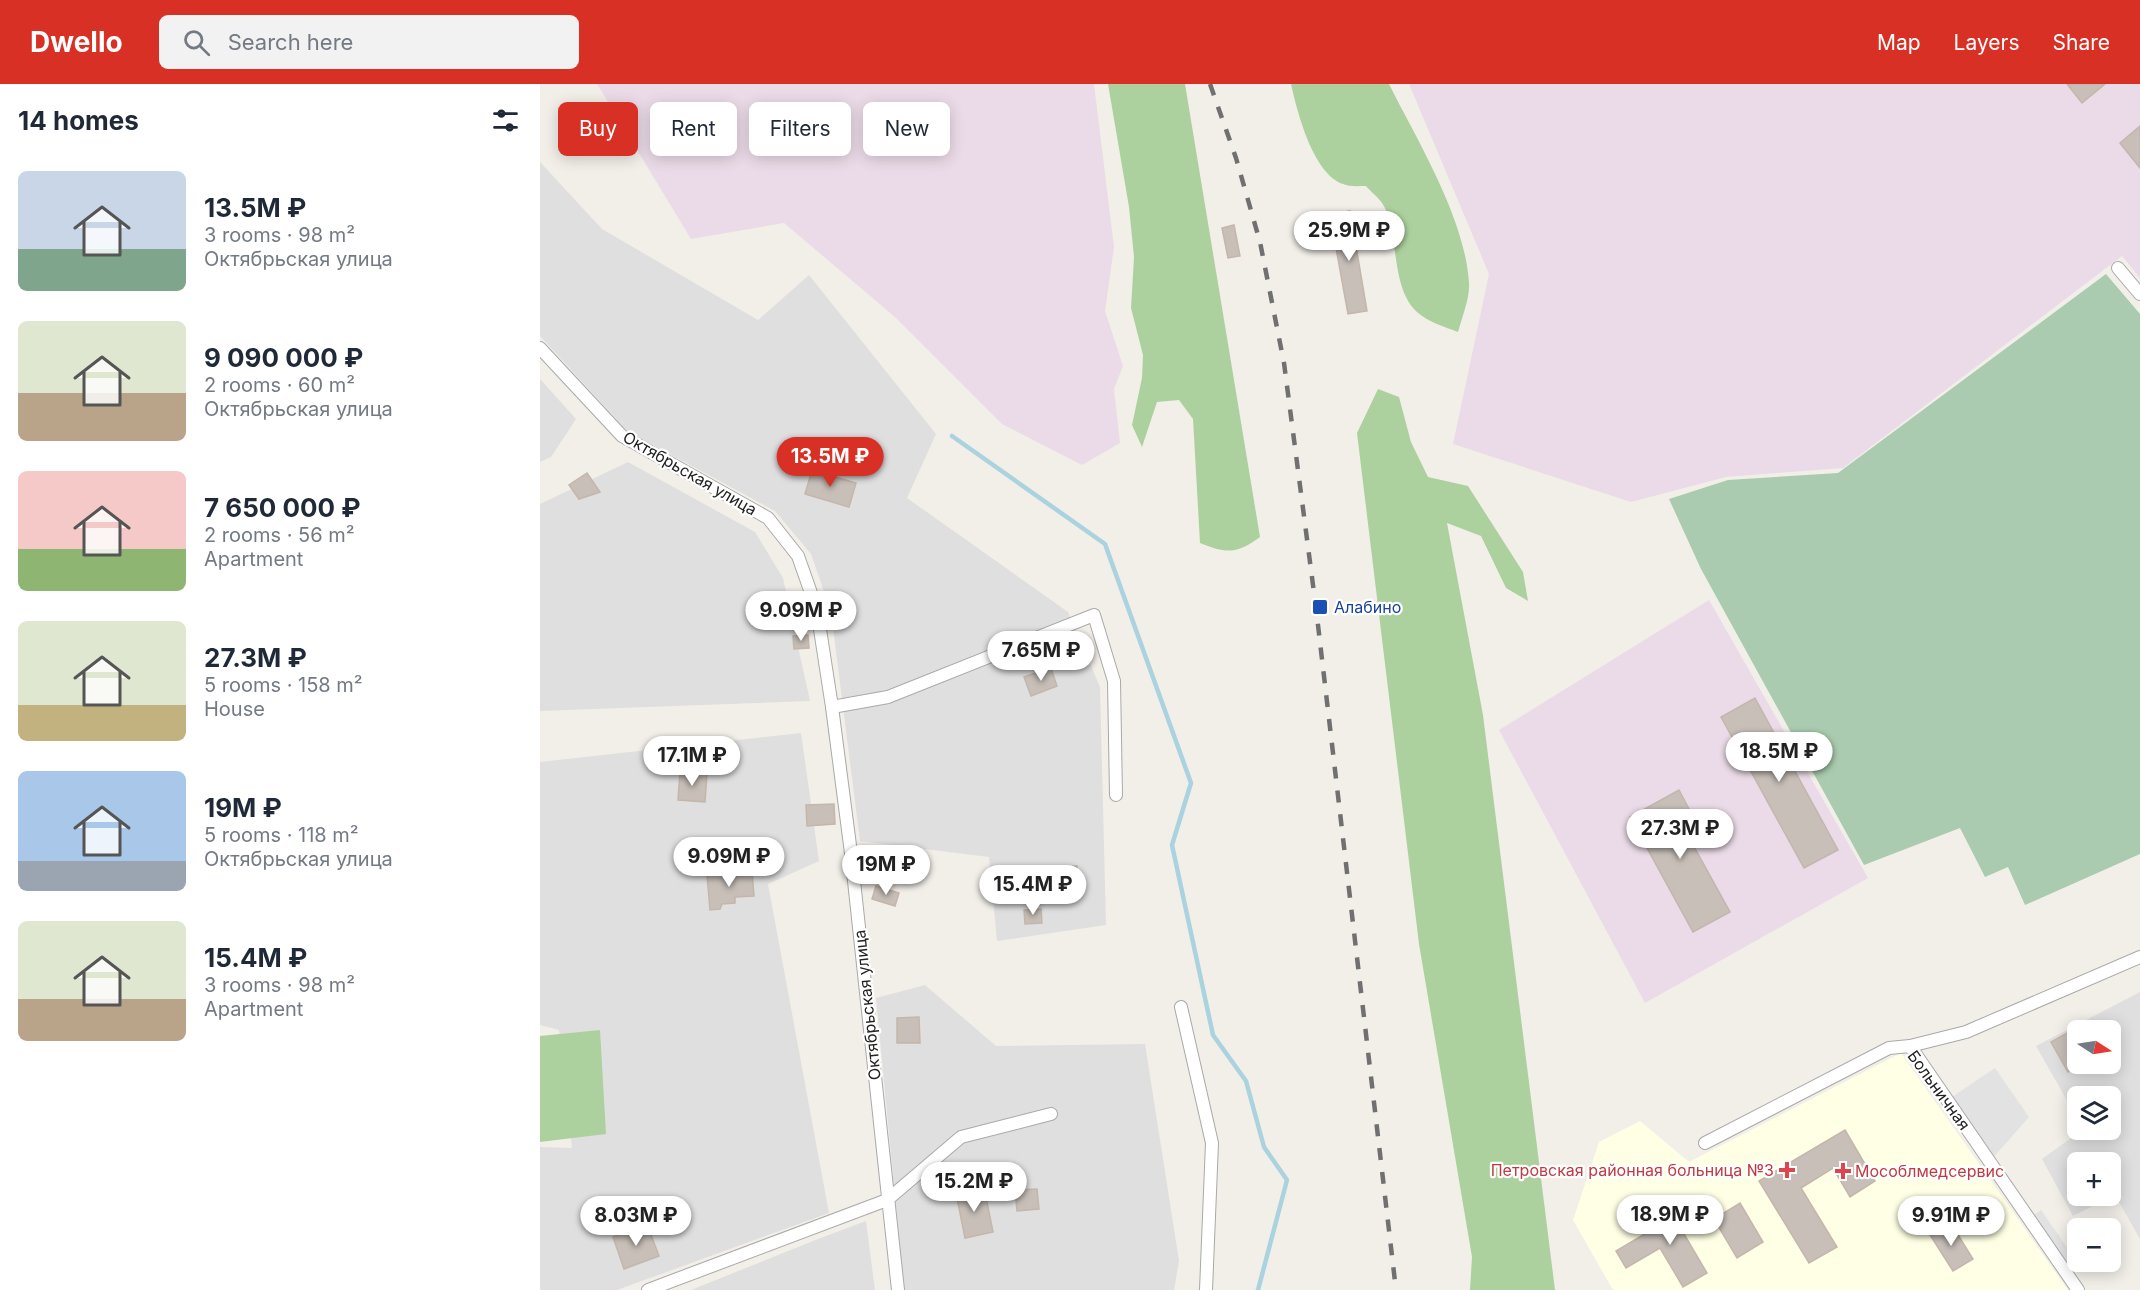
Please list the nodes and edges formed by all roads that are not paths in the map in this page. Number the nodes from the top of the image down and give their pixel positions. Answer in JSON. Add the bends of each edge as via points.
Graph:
{"nodes":[{"id":1,"x":2118,"y":268,"type":"dead end"},
{"id":2,"x":2140,"y":294,"type":"edge"},
{"id":3,"x":540,"y":348,"type":"edge"},
{"id":4,"x":832,"y":707,"type":"junction"},
{"id":5,"x":1116,"y":795,"type":"dead end"},
{"id":6,"x":2140,"y":957,"type":"edge"},
{"id":7,"x":1181,"y":1007,"type":"dead end"},
{"id":8,"x":1910,"y":1046,"type":"junction"},
{"id":9,"x":1051,"y":1114,"type":"dead end"},
{"id":10,"x":1705,"y":1143,"type":"dead end"},
{"id":11,"x":887,"y":1200,"type":"junction"},
{"id":12,"x":648,"y":1290,"type":"edge"},
{"id":13,"x":898,"y":1290,"type":"edge"},
{"id":14,"x":1206,"y":1290,"type":"edge"},
{"id":15,"x":2078,"y":1290,"type":"edge"}],
"edges":[{"from":1,"to":2,"type":"street"},
{"from":3,"to":4,"type":"street","name":"Октябрьская улица","via":[[622,436],[768,518],[798,556],[817,610]]},
{"from":4,"to":5,"type":"street","via":[[888,697],[1094,615],[1114,681]]},
{"from":4,"to":11,"type":"street","name":"Октябрьская улица"},
{"from":6,"to":8,"type":"street","via":[[1966,1032]]},
{"from":7,"to":14,"type":"street","via":[[1212,1143]]},
{"from":8,"to":10,"type":"street","name":"Больничная","via":[[1889,1048]]},
{"from":8,"to":15,"type":"street","name":"Больничная"},
{"from":9,"to":11,"type":"street","via":[[961,1137]]},
{"from":11,"to":12,"type":"street"},
{"from":11,"to":13,"type":"street","name":"Октябрьская улица"}]}
